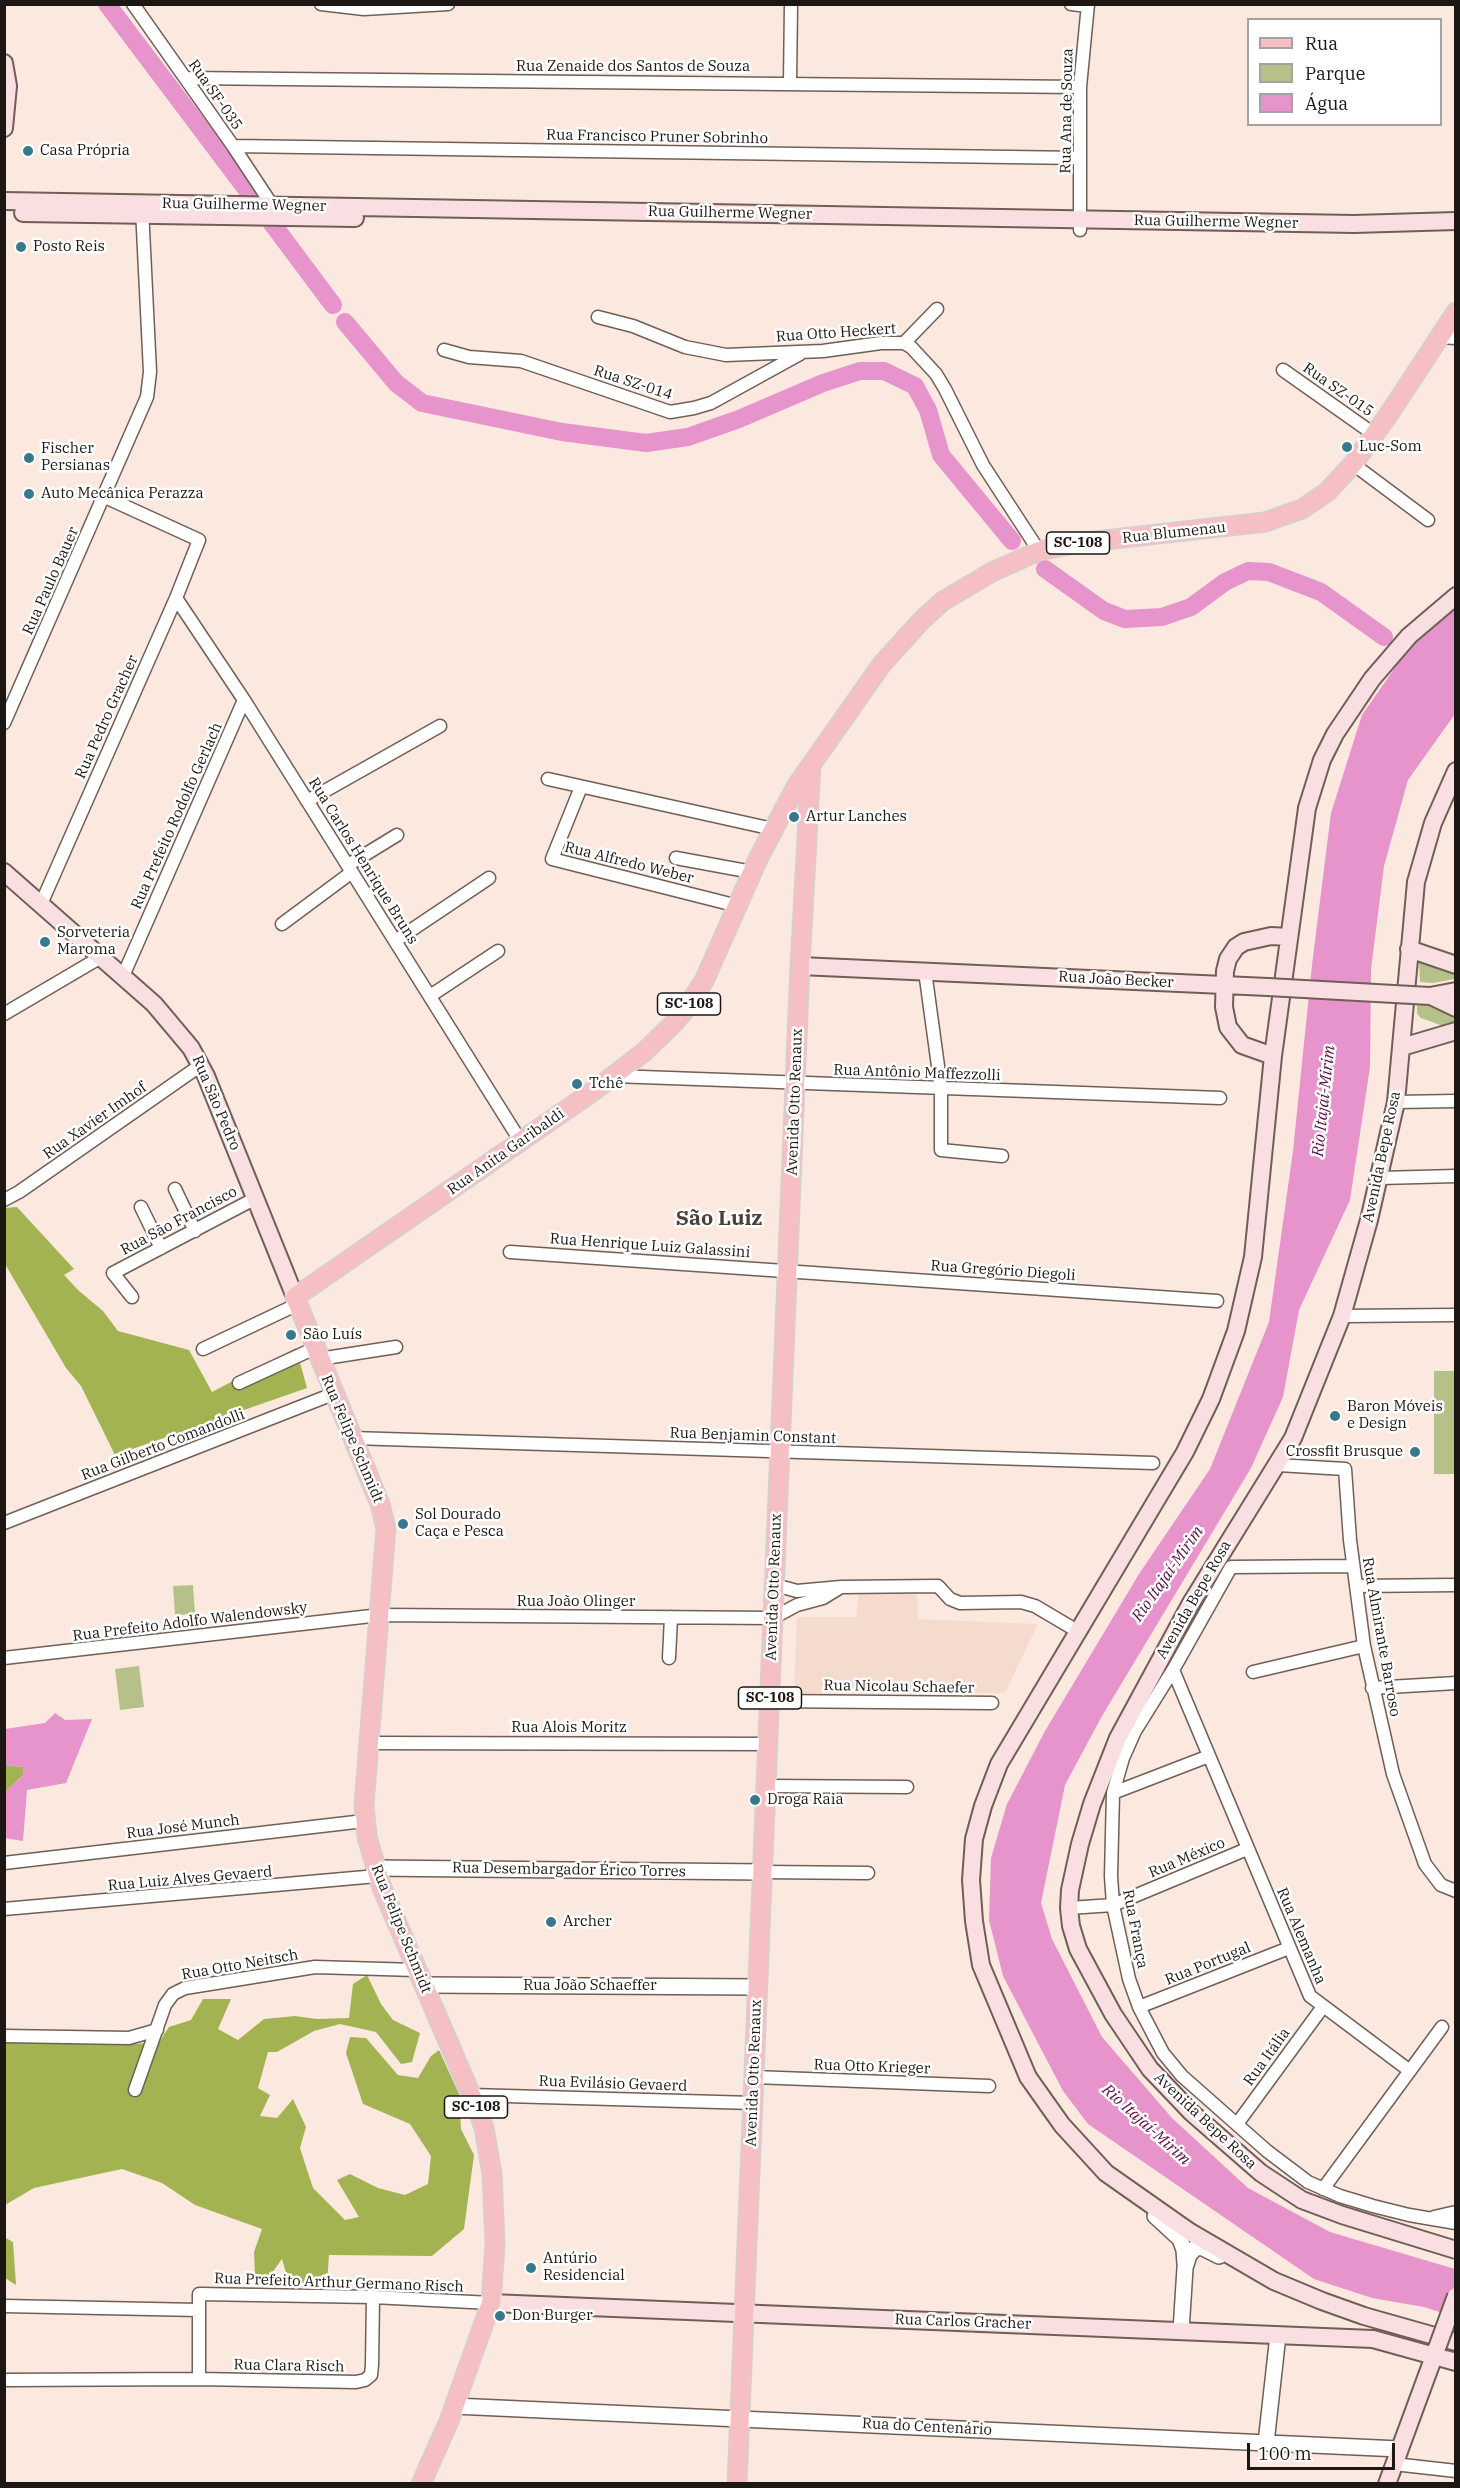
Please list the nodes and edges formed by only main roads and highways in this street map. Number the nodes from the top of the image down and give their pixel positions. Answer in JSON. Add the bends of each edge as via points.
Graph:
{"nodes":[{"id":1,"x":4,"y":63,"type":"edge"},
{"id":2,"x":4,"y":128,"type":"edge"},
{"id":3,"x":4,"y":201,"type":"edge"},
{"id":4,"x":142,"y":209,"type":"junction"},
{"id":5,"x":4,"y":213,"type":"edge"},
{"id":6,"x":1455,"y":221,"type":"edge"},
{"id":7,"x":1405,"y":229,"type":"junction"},
{"id":8,"x":1455,"y":232,"type":"edge"},
{"id":9,"x":1455,"y":312,"type":"edge"},
{"id":10,"x":1447,"y":337,"type":"edge"},
{"id":11,"x":1455,"y":596,"type":"edge"},
{"id":12,"x":811,"y":763,"type":"junction"},
{"id":13,"x":1455,"y":771,"type":"edge"},
{"id":14,"x":785,"y":807,"type":"junction"},
{"id":15,"x":809,"y":809,"type":"junction"},
{"id":16,"x":4,"y":872,"type":"edge"},
{"id":17,"x":1289,"y":937,"type":"junction"},
{"id":18,"x":1408,"y":949,"type":"junction"},
{"id":19,"x":1455,"y":964,"type":"edge"},
{"id":20,"x":800,"y":966,"type":"junction"},
{"id":21,"x":1224,"y":985,"type":"junction"},
{"id":22,"x":1455,"y":991,"type":"edge"},
{"id":23,"x":1430,"y":996,"type":"junction"},
{"id":24,"x":1455,"y":1008,"type":"edge"},
{"id":25,"x":1455,"y":1032,"type":"edge"},
{"id":26,"x":1402,"y":1047,"type":"junction"},
{"id":27,"x":1273,"y":1056,"type":"junction"},
{"id":28,"x":297,"y":1301,"type":"junction"},
{"id":29,"x":1455,"y":2250,"type":"edge"},
{"id":30,"x":1455,"y":2296,"type":"edge"},
{"id":31,"x":491,"y":2303,"type":"junction"},
{"id":32,"x":745,"y":2313,"type":"junction"},
{"id":33,"x":1455,"y":2342,"type":"edge"},
{"id":34,"x":1435,"y":2352,"type":"junction"},
{"id":35,"x":1455,"y":2362,"type":"edge"},
{"id":36,"x":421,"y":2484,"type":"edge"},
{"id":37,"x":737,"y":2484,"type":"edge"},
{"id":38,"x":1387,"y":2484,"type":"edge"}],
"edges":[{"from":1,"to":2,"type":"main road","via":[[8,86]]},
{"from":3,"to":4,"type":"main road","name":"Rua Guilherme Wegner"},
{"from":4,"to":5,"type":"main road","name":"Rua Guilherme Wegner"},
{"from":4,"to":7,"type":"main road","name":"Rua Guilherme Wegner"},
{"from":6,"to":7,"type":"main road","name":"Rua Guilherme Wegner"},
{"from":7,"to":8,"type":"main road","name":"Rua Guilherme Wegner"},
{"from":9,"to":10,"type":"main road","name":"Rua Blumenau","number":"SC-108"},
{"from":10,"to":12,"type":"main road","name":"Rua Blumenau","number":"SC-108","via":[[1353,464],[1316,501],[1265,522],[1038,551],[965,586],[922,620],[882,664]]},
{"from":11,"to":17,"type":"main road","via":[[1409,636],[1372,679],[1322,760],[1307,808]]},
{"from":12,"to":14,"type":"main road","name":"Rua Anita Garibaldi","number":"SC-108"},
{"from":12,"to":15,"type":"main road","name":"Avenida Otto Renaux","number":"SC-108"},
{"from":13,"to":18,"type":"main road","name":"Avenida Bepe Rosa","via":[[1423,853]]},
{"from":14,"to":15,"type":"main road","via":[[797,802]]},
{"from":14,"to":28,"type":"main road","name":"Rua Anita Garibaldi","number":"SC-108","via":[[708,973],[685,1010],[644,1052]]},
{"from":15,"to":20,"type":"main road","name":"Avenida Otto Renaux","number":"SC-108"},
{"from":16,"to":28,"type":"main road","name":"Rua São Pedro","via":[[170,1020],[191,1048]]},
{"from":17,"to":21,"type":"main road","via":[[1258,938],[1236,947],[1228,959]]},
{"from":17,"to":27,"type":"main road"},
{"from":18,"to":19,"type":"main road"},
{"from":18,"to":26,"type":"main road","name":"Avenida Bepe Rosa"},
{"from":20,"to":21,"type":"main road","name":"Rua João Becker"},
{"from":20,"to":32,"type":"main road","name":"Avenida Otto Renaux","number":"SC-108"},
{"from":21,"to":23,"type":"main road","name":"Rua João Becker","bridge":true},
{"from":21,"to":27,"type":"main road","via":[[1228,1028],[1242,1045]]},
{"from":22,"to":23,"type":"main road","name":"Rua João Becker"},
{"from":23,"to":24,"type":"main road","name":"Rua João Becker"},
{"from":25,"to":26,"type":"main road"},
{"from":26,"to":29,"type":"main road","name":"Avenida Bepe Rosa","via":[[1380,1178],[1342,1316],[1304,1415],[1278,1465],[1211,1569],[1118,1737],[1080,1844],[1069,1908],[1078,1949],[1113,2014],[1150,2069],[1192,2113],[1261,2173],[1302,2200]]},
{"from":27,"to":33,"type":"main road","via":[[1253,1257],[1236,1331],[1211,1399],[1185,1452],[999,1764],[974,1839],[974,1921],[981,1965],[1028,2077],[1106,2173],[1242,2264],[1322,2301]]},
{"from":28,"to":31,"type":"main road","name":"Rua Felipe Schmidt","number":"SC-108","via":[[380,1503],[386,1528],[364,1821],[376,1872],[484,2128],[492,2174],[495,2244]]},
{"from":30,"to":34,"type":"main road","bridge":true},
{"from":31,"to":32,"type":"main road","name":"Rua Carlos Gracher"},
{"from":31,"to":36,"type":"main road","name":"Rua Felipe Schmidt","number":"SC-108"},
{"from":32,"to":34,"type":"main road","name":"Rua Carlos Gracher","via":[[1373,2338]]},
{"from":32,"to":37,"type":"main road","name":"Avenida Otto Renaux","number":"SC-108"},
{"from":34,"to":35,"type":"main road","name":"Rua Carlos Gracher"},
{"from":34,"to":38,"type":"main road"}]}
